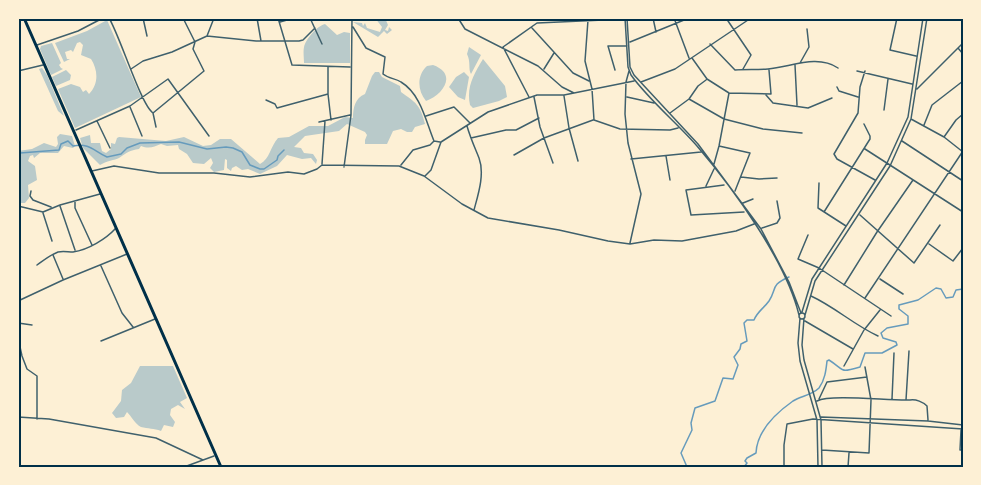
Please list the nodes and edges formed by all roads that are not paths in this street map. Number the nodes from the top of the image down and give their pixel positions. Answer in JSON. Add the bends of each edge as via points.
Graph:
{"nodes":[{"id":1,"x":24,"y":18,"type":"edge"},
{"id":2,"x":103,"y":18,"type":"edge"},
{"id":3,"x":109,"y":18,"type":"edge"},
{"id":4,"x":143,"y":18,"type":"edge"},
{"id":5,"x":183,"y":18,"type":"edge"},
{"id":6,"x":214,"y":18,"type":"edge"},
{"id":7,"x":257,"y":18,"type":"edge"},
{"id":8,"x":278,"y":18,"type":"edge"},
{"id":9,"x":294,"y":18,"type":"edge"},
{"id":10,"x":310,"y":18,"type":"edge"},
{"id":11,"x":352,"y":18,"type":"edge"},
{"id":12,"x":458,"y":18,"type":"edge"},
{"id":13,"x":626,"y":18,"type":"edge"},
{"id":14,"x":653,"y":18,"type":"edge"},
{"id":15,"x":674,"y":18,"type":"edge"},
{"id":16,"x":689,"y":18,"type":"edge"},
{"id":17,"x":726,"y":18,"type":"edge"},
{"id":18,"x":751,"y":18,"type":"edge"},
{"id":19,"x":897,"y":18,"type":"edge"},
{"id":20,"x":925,"y":18,"type":"edge"},
{"id":21,"x":575,"y":19,"type":"edge"},
{"id":22,"x":599,"y":19,"type":"edge"},
{"id":23,"x":588,"y":20,"type":"junction"},
{"id":24,"x":279,"y":22,"type":"junction"},
{"id":25,"x":675,"y":24,"type":"junction"},
{"id":26,"x":353,"y":27,"type":"junction"},
{"id":27,"x":531,"y":27,"type":"junction"},
{"id":28,"x":315,"y":28,"type":"junction"},
{"id":29,"x":732,"y":29,"type":"junction"},
{"id":30,"x":807,"y":29,"type":"dead end"},
{"id":31,"x":656,"y":32,"type":"junction"},
{"id":32,"x":147,"y":36,"type":"dead end"},
{"id":33,"x":207,"y":36,"type":"junction"},
{"id":34,"x":261,"y":40,"type":"junction"},
{"id":35,"x":195,"y":42,"type":"junction"},
{"id":36,"x":285,"y":42,"type":"junction"},
{"id":37,"x":629,"y":42,"type":"junction"},
{"id":38,"x":963,"y":43,"type":"edge"},
{"id":39,"x":322,"y":44,"type":"dead end"},
{"id":40,"x":36,"y":45,"type":"junction"},
{"id":41,"x":710,"y":45,"type":"junction"},
{"id":42,"x":627,"y":46,"type":"junction"},
{"id":43,"x":503,"y":47,"type":"junction"},
{"id":44,"x":958,"y":48,"type":"junction"},
{"id":45,"x":554,"y":52,"type":"junction"},
{"id":46,"x":963,"y":54,"type":"edge"},
{"id":47,"x":917,"y":56,"type":"junction"},
{"id":48,"x":690,"y":58,"type":"junction"},
{"id":49,"x":795,"y":64,"type":"junction"},
{"id":50,"x":800,"y":64,"type":"junction"},
{"id":51,"x":44,"y":65,"type":"junction"},
{"id":52,"x":328,"y":67,"type":"junction"},
{"id":53,"x":352,"y":67,"type":"junction"},
{"id":54,"x":838,"y":68,"type":"dead end"},
{"id":55,"x":131,"y":69,"type":"junction"},
{"id":56,"x":742,"y":69,"type":"junction"},
{"id":57,"x":769,"y":69,"type":"junction"},
{"id":58,"x":543,"y":70,"type":"junction"},
{"id":59,"x":615,"y":70,"type":"dead end"},
{"id":60,"x":18,"y":71,"type":"edge"},
{"id":61,"x":629,"y":71,"type":"junction"},
{"id":62,"x":857,"y":71,"type":"dead end"},
{"id":63,"x":865,"y":71,"type":"junction"},
{"id":64,"x":888,"y":78,"type":"junction"},
{"id":65,"x":706,"y":79,"type":"junction"},
{"id":66,"x":636,"y":80,"type":"junction"},
{"id":67,"x":963,"y":81,"type":"edge"},
{"id":68,"x":590,"y":82,"type":"junction"},
{"id":69,"x":626,"y":82,"type":"junction"},
{"id":70,"x":640,"y":82,"type":"junction"},
{"id":71,"x":913,"y":84,"type":"junction"},
{"id":72,"x":837,"y":87,"type":"dead end"},
{"id":73,"x":592,"y":89,"type":"junction"},
{"id":74,"x":916,"y":89,"type":"junction"},
{"id":75,"x":178,"y":92,"type":"junction"},
{"id":76,"x":574,"y":93,"type":"junction"},
{"id":77,"x":729,"y":93,"type":"junction"},
{"id":78,"x":328,"y":94,"type":"junction"},
{"id":79,"x":766,"y":94,"type":"junction"},
{"id":80,"x":564,"y":95,"type":"junction"},
{"id":81,"x":534,"y":97,"type":"junction"},
{"id":82,"x":626,"y":97,"type":"junction"},
{"id":83,"x":859,"y":97,"type":"junction"},
{"id":84,"x":143,"y":98,"type":"junction"},
{"id":85,"x":530,"y":98,"type":"junction"},
{"id":86,"x":832,"y":98,"type":"dead end"},
{"id":87,"x":690,"y":99,"type":"junction"},
{"id":88,"x":266,"y":100,"type":"dead end"},
{"id":89,"x":656,"y":103,"type":"junction"},
{"id":90,"x":797,"y":105,"type":"junction"},
{"id":91,"x":130,"y":106,"type":"junction"},
{"id":92,"x":884,"y":110,"type":"dead end"},
{"id":93,"x":153,"y":112,"type":"junction"},
{"id":94,"x":669,"y":114,"type":"junction"},
{"id":95,"x":963,"y":114,"type":"edge"},
{"id":96,"x":351,"y":115,"type":"junction"},
{"id":97,"x":425,"y":116,"type":"junction"},
{"id":98,"x":539,"y":118,"type":"junction"},
{"id":99,"x":911,"y":118,"type":"junction"},
{"id":100,"x":724,"y":119,"type":"junction"},
{"id":101,"x":97,"y":120,"type":"junction"},
{"id":102,"x":331,"y":120,"type":"junction"},
{"id":103,"x":594,"y":120,"type":"junction"},
{"id":104,"x":325,"y":121,"type":"junction"},
{"id":105,"x":319,"y":122,"type":"dead end"},
{"id":106,"x":470,"y":123,"type":"junction"},
{"id":107,"x":864,"y":124,"type":"dead end"},
{"id":108,"x":467,"y":126,"type":"junction"},
{"id":109,"x":924,"y":126,"type":"junction"},
{"id":110,"x":156,"y":127,"type":"dead end"},
{"id":111,"x":569,"y":128,"type":"junction"},
{"id":112,"x":679,"y":128,"type":"junction"},
{"id":113,"x":626,"y":130,"type":"junction"},
{"id":114,"x":73,"y":131,"type":"junction"},
{"id":115,"x":801,"y":133,"type":"dead end"},
{"id":116,"x":142,"y":136,"type":"dead end"},
{"id":117,"x":208,"y":136,"type":"dead end"},
{"id":118,"x":944,"y":137,"type":"junction"},
{"id":119,"x":471,"y":138,"type":"junction"},
{"id":120,"x":544,"y":138,"type":"junction"},
{"id":121,"x":434,"y":141,"type":"junction"},
{"id":122,"x":901,"y":141,"type":"junction"},
{"id":123,"x":441,"y":142,"type":"junction"},
{"id":124,"x":719,"y":146,"type":"junction"},
{"id":125,"x":110,"y":148,"type":"dead end"},
{"id":126,"x":865,"y":149,"type":"junction"},
{"id":127,"x":963,"y":151,"type":"edge"},
{"id":128,"x":702,"y":152,"type":"junction"},
{"id":129,"x":513,"y":155,"type":"dead end"},
{"id":130,"x":666,"y":156,"type":"junction"},
{"id":131,"x":631,"y":159,"type":"junction"},
{"id":132,"x":578,"y":161,"type":"dead end"},
{"id":133,"x":553,"y":163,"type":"dead end"},
{"id":134,"x":887,"y":163,"type":"junction"},
{"id":135,"x":322,"y":165,"type":"junction"},
{"id":136,"x":714,"y":165,"type":"junction"},
{"id":137,"x":344,"y":166,"type":"junction"},
{"id":138,"x":399,"y":166,"type":"junction"},
{"id":139,"x":890,"y":166,"type":"junction"},
{"id":140,"x":853,"y":167,"type":"junction"},
{"id":141,"x":714,"y":168,"type":"junction"},
{"id":142,"x":91,"y":171,"type":"junction"},
{"id":143,"x":948,"y":172,"type":"junction"},
{"id":144,"x":424,"y":176,"type":"junction"},
{"id":145,"x":740,"y":177,"type":"junction"},
{"id":146,"x":777,"y":178,"type":"dead end"},
{"id":147,"x":670,"y":180,"type":"dead end"},
{"id":148,"x":876,"y":180,"type":"junction"},
{"id":149,"x":913,"y":180,"type":"junction"},
{"id":150,"x":963,"y":181,"type":"edge"},
{"id":151,"x":819,"y":183,"type":"dead end"},
{"id":152,"x":726,"y":184,"type":"junction"},
{"id":153,"x":706,"y":186,"type":"junction"},
{"id":154,"x":31,"y":191,"type":"dead end"},
{"id":155,"x":735,"y":192,"type":"junction"},
{"id":156,"x":934,"y":193,"type":"junction"},
{"id":157,"x":100,"y":194,"type":"junction"},
{"id":158,"x":753,"y":199,"type":"dead end"},
{"id":159,"x":75,"y":201,"type":"junction"},
{"id":160,"x":777,"y":201,"type":"dead end"},
{"id":161,"x":743,"y":204,"type":"junction"},
{"id":162,"x":60,"y":205,"type":"junction"},
{"id":163,"x":18,"y":206,"type":"edge"},
{"id":164,"x":51,"y":208,"type":"junction"},
{"id":165,"x":474,"y":211,"type":"junction"},
{"id":166,"x":745,"y":211,"type":"junction"},
{"id":167,"x":43,"y":212,"type":"junction"},
{"id":168,"x":963,"y":212,"type":"edge"},
{"id":169,"x":824,"y":213,"type":"junction"},
{"id":170,"x":859,"y":214,"type":"junction"},
{"id":171,"x":754,"y":224,"type":"junction"},
{"id":172,"x":940,"y":225,"type":"dead end"},
{"id":173,"x":846,"y":226,"type":"junction"},
{"id":174,"x":116,"y":228,"type":"junction"},
{"id":175,"x":761,"y":229,"type":"junction"},
{"id":176,"x":877,"y":232,"type":"junction"},
{"id":177,"x":808,"y":235,"type":"dead end"},
{"id":178,"x":52,"y":241,"type":"dead end"},
{"id":179,"x":630,"y":244,"type":"junction"},
{"id":180,"x":928,"y":244,"type":"junction"},
{"id":181,"x":92,"y":245,"type":"junction"},
{"id":182,"x":963,"y":248,"type":"edge"},
{"id":183,"x":897,"y":250,"type":"junction"},
{"id":184,"x":75,"y":252,"type":"junction"},
{"id":185,"x":128,"y":254,"type":"junction"},
{"id":186,"x":52,"y":255,"type":"junction"},
{"id":187,"x":37,"y":265,"type":"dead end"},
{"id":188,"x":101,"y":265,"type":"junction"},
{"id":189,"x":819,"y":268,"type":"junction"},
{"id":190,"x":821,"y":272,"type":"junction"},
{"id":191,"x":786,"y":278,"type":"junction"},
{"id":192,"x":879,"y":279,"type":"junction"},
{"id":193,"x":63,"y":280,"type":"junction"},
{"id":194,"x":844,"y":286,"type":"junction"},
{"id":195,"x":903,"y":294,"type":"dead end"},
{"id":196,"x":810,"y":296,"type":"junction"},
{"id":197,"x":865,"y":298,"type":"junction"},
{"id":198,"x":18,"y":301,"type":"edge"},
{"id":199,"x":881,"y":310,"type":"junction"},
{"id":200,"x":801,"y":314,"type":"junction"},
{"id":201,"x":805,"y":315,"type":"junction"},
{"id":202,"x":891,"y":316,"type":"dead end"},
{"id":203,"x":156,"y":318,"type":"junction"},
{"id":204,"x":804,"y":320,"type":"junction"},
{"id":205,"x":18,"y":323,"type":"edge"},
{"id":206,"x":32,"y":325,"type":"dead end"},
{"id":207,"x":133,"y":327,"type":"junction"},
{"id":208,"x":864,"y":330,"type":"junction"},
{"id":209,"x":878,"y":336,"type":"dead end"},
{"id":210,"x":18,"y":338,"type":"edge"},
{"id":211,"x":101,"y":341,"type":"dead end"},
{"id":212,"x":853,"y":349,"type":"junction"},
{"id":213,"x":909,"y":351,"type":"dead end"},
{"id":214,"x":894,"y":353,"type":"dead end"},
{"id":215,"x":22,"y":356,"type":"junction"},
{"id":216,"x":18,"y":358,"type":"edge"},
{"id":217,"x":844,"y":366,"type":"dead end"},
{"id":218,"x":865,"y":367,"type":"dead end"},
{"id":219,"x":868,"y":377,"type":"junction"},
{"id":220,"x":818,"y":400,"type":"junction"},
{"id":221,"x":871,"y":400,"type":"junction"},
{"id":222,"x":892,"y":400,"type":"junction"},
{"id":223,"x":906,"y":401,"type":"junction"},
{"id":224,"x":18,"y":417,"type":"edge"},
{"id":225,"x":37,"y":418,"type":"junction"},
{"id":226,"x":821,"y":418,"type":"junction"},
{"id":227,"x":871,"y":419,"type":"junction"},
{"id":228,"x":817,"y":420,"type":"junction"},
{"id":229,"x":928,"y":421,"type":"junction"},
{"id":230,"x":871,"y":424,"type":"junction"},
{"id":231,"x":963,"y":425,"type":"edge"},
{"id":232,"x":962,"y":429,"type":"edge"},
{"id":233,"x":822,"y":450,"type":"junction"},
{"id":234,"x":963,"y":450,"type":"edge"},
{"id":235,"x":849,"y":452,"type":"junction"},
{"id":236,"x":215,"y":456,"type":"junction"},
{"id":237,"x":203,"y":460,"type":"junction"},
{"id":238,"x":184,"y":467,"type":"edge"},
{"id":239,"x":220,"y":467,"type":"edge"},
{"id":240,"x":784,"y":467,"type":"edge"},
{"id":241,"x":818,"y":467,"type":"edge"},
{"id":242,"x":822,"y":467,"type":"edge"},
{"id":243,"x":848,"y":467,"type":"edge"}],
"edges":[{"from":1,"to":40,"type":"highway"},
{"from":2,"to":40,"type":"street"},
{"from":3,"to":55,"type":"street"},
{"from":4,"to":32,"type":"street"},
{"from":5,"to":35,"type":"street"},
{"from":6,"to":33,"type":"street"},
{"from":7,"to":34,"type":"street"},
{"from":8,"to":24,"type":"street"},
{"from":9,"to":24,"type":"street"},
{"from":10,"to":28,"type":"street"},
{"from":11,"to":26,"type":"street"},
{"from":12,"to":43,"type":"street","via":[[465,29]]},
{"from":13,"to":22,"type":"street"},
{"from":13,"to":37,"type":"street"},
{"from":13,"to":42,"type":"street"},
{"from":14,"to":31,"type":"street"},
{"from":15,"to":25,"type":"street"},
{"from":16,"to":25,"type":"street"},
{"from":17,"to":29,"type":"street"},
{"from":18,"to":29,"type":"street"},
{"from":19,"to":47,"type":"street","via":[[890,50]]},
{"from":20,"to":47,"type":"street"},
{"from":20,"to":74,"type":"street"},
{"from":21,"to":23,"type":"street"},
{"from":21,"to":27,"type":"street","via":[[540,22]]},
{"from":22,"to":23,"type":"street"},
{"from":23,"to":68,"type":"street","via":[[585,61]]},
{"from":24,"to":36,"type":"street"},
{"from":25,"to":31,"type":"street"},
{"from":25,"to":48,"type":"street"},
{"from":26,"to":53,"type":"street"},
{"from":26,"to":97,"type":"street","via":[[366,48],[385,57],[383,74],[402,82]]},
{"from":27,"to":43,"type":"street"},
{"from":27,"to":45,"type":"street"},
{"from":28,"to":36,"type":"street","via":[[303,40]]},
{"from":28,"to":39,"type":"street"},
{"from":29,"to":41,"type":"street"},
{"from":29,"to":56,"type":"street","via":[[751,55]]},
{"from":30,"to":50,"type":"street","via":[[809,47]]},
{"from":31,"to":37,"type":"street"},
{"from":33,"to":34,"type":"street"},
{"from":33,"to":35,"type":"street"},
{"from":34,"to":36,"type":"street"},
{"from":35,"to":55,"type":"street"},
{"from":35,"to":75,"type":"street","via":[[193,49],[204,70]]},
{"from":36,"to":52,"type":"street","via":[[292,65]]},
{"from":37,"to":66,"type":"street","via":[[630,67]]},
{"from":38,"to":44,"type":"street"},
{"from":40,"to":51,"type":"highway"},
{"from":41,"to":48,"type":"street"},
{"from":41,"to":56,"type":"street","via":[[735,70]]},
{"from":42,"to":59,"type":"street","via":[[608,46]]},
{"from":42,"to":61,"type":"street"},
{"from":43,"to":58,"type":"street"},
{"from":43,"to":85,"type":"street"},
{"from":44,"to":46,"type":"street"},
{"from":44,"to":74,"type":"street"},
{"from":45,"to":58,"type":"street"},
{"from":45,"to":68,"type":"street","via":[[573,73]]},
{"from":47,"to":71,"type":"street"},
{"from":48,"to":65,"type":"street"},
{"from":48,"to":70,"type":"street","via":[[675,69]]},
{"from":49,"to":50,"type":"street"},
{"from":49,"to":57,"type":"street"},
{"from":49,"to":90,"type":"street"},
{"from":50,"to":54,"type":"street","via":[[830,62]]},
{"from":51,"to":60,"type":"street"},
{"from":51,"to":114,"type":"highway"},
{"from":52,"to":53,"type":"street"},
{"from":52,"to":78,"type":"street"},
{"from":53,"to":96,"type":"street"},
{"from":55,"to":84,"type":"street"},
{"from":56,"to":57,"type":"street"},
{"from":57,"to":79,"type":"street","via":[[771,94]]},
{"from":58,"to":76,"type":"street"},
{"from":61,"to":66,"type":"street"},
{"from":61,"to":69,"type":"street"},
{"from":62,"to":63,"type":"street"},
{"from":63,"to":64,"type":"street"},
{"from":63,"to":83,"type":"street"},
{"from":64,"to":71,"type":"street"},
{"from":64,"to":92,"type":"street"},
{"from":65,"to":77,"type":"street"},
{"from":65,"to":87,"type":"street"},
{"from":66,"to":69,"type":"street"},
{"from":66,"to":70,"type":"street"},
{"from":66,"to":89,"type":"street"},
{"from":67,"to":109,"type":"street","via":[[932,105]]},
{"from":68,"to":73,"type":"street"},
{"from":69,"to":73,"type":"street"},
{"from":69,"to":82,"type":"street"},
{"from":70,"to":94,"type":"street"},
{"from":71,"to":134,"type":"street","via":[[908,117]]},
{"from":72,"to":83,"type":"street"},
{"from":73,"to":76,"type":"street"},
{"from":73,"to":103,"type":"street"},
{"from":74,"to":99,"type":"street"},
{"from":75,"to":84,"type":"street","via":[[168,79]]},
{"from":75,"to":93,"type":"street"},
{"from":75,"to":117,"type":"street"},
{"from":76,"to":80,"type":"street"},
{"from":77,"to":79,"type":"street"},
{"from":77,"to":100,"type":"street"},
{"from":78,"to":88,"type":"street","via":[[278,108]]},
{"from":78,"to":102,"type":"street"},
{"from":79,"to":90,"type":"street","via":[[773,103]]},
{"from":80,"to":81,"type":"street"},
{"from":80,"to":111,"type":"street"},
{"from":81,"to":85,"type":"street"},
{"from":81,"to":98,"type":"street"},
{"from":82,"to":89,"type":"street"},
{"from":82,"to":113,"type":"street"},
{"from":83,"to":140,"type":"street","via":[[858,112],[834,154]]},
{"from":84,"to":91,"type":"street"},
{"from":84,"to":93,"type":"street"},
{"from":85,"to":106,"type":"street","via":[[488,112]]},
{"from":86,"to":90,"type":"street","via":[[813,107]]},
{"from":87,"to":94,"type":"street"},
{"from":87,"to":100,"type":"street"},
{"from":89,"to":112,"type":"street"},
{"from":91,"to":101,"type":"street"},
{"from":91,"to":116,"type":"street"},
{"from":93,"to":110,"type":"street"},
{"from":94,"to":136,"type":"street"},
{"from":95,"to":118,"type":"street"},
{"from":96,"to":102,"type":"street"},
{"from":96,"to":137,"type":"street"},
{"from":97,"to":106,"type":"street","via":[[454,107]]},
{"from":97,"to":121,"type":"street"},
{"from":98,"to":119,"type":"street","via":[[516,130]]},
{"from":98,"to":120,"type":"street"},
{"from":99,"to":109,"type":"street"},
{"from":99,"to":122,"type":"street"},
{"from":100,"to":115,"type":"street"},
{"from":100,"to":124,"type":"street"},
{"from":101,"to":114,"type":"street"},
{"from":101,"to":125,"type":"street"},
{"from":102,"to":104,"type":"street"},
{"from":103,"to":111,"type":"street"},
{"from":103,"to":113,"type":"street"},
{"from":104,"to":105,"type":"street"},
{"from":104,"to":135,"type":"street"},
{"from":106,"to":108,"type":"street"},
{"from":107,"to":126,"type":"street","via":[[870,136]]},
{"from":108,"to":119,"type":"street"},
{"from":108,"to":123,"type":"street"},
{"from":109,"to":118,"type":"street"},
{"from":111,"to":120,"type":"street"},
{"from":111,"to":132,"type":"street"},
{"from":112,"to":113,"type":"street"},
{"from":112,"to":128,"type":"street"},
{"from":113,"to":131,"type":"street"},
{"from":114,"to":142,"type":"highway"},
{"from":118,"to":127,"type":"street"},
{"from":119,"to":165,"type":"street","via":[[480,160]]},
{"from":120,"to":129,"type":"street"},
{"from":120,"to":133,"type":"street"},
{"from":121,"to":123,"type":"street"},
{"from":121,"to":138,"type":"street","via":[[413,150]]},
{"from":122,"to":139,"type":"street"},
{"from":122,"to":143,"type":"street"},
{"from":123,"to":144,"type":"street","via":[[431,170]]},
{"from":124,"to":136,"type":"street"},
{"from":124,"to":145,"type":"street","via":[[750,153]]},
{"from":126,"to":134,"type":"street"},
{"from":126,"to":140,"type":"street"},
{"from":127,"to":143,"type":"street"},
{"from":128,"to":130,"type":"street"},
{"from":128,"to":141,"type":"street"},
{"from":130,"to":131,"type":"street"},
{"from":130,"to":147,"type":"street"},
{"from":131,"to":179,"type":"street","via":[[641,194]]},
{"from":134,"to":139,"type":"street"},
{"from":134,"to":148,"type":"street"},
{"from":135,"to":137,"type":"street"},
{"from":135,"to":142,"type":"street","via":[[304,174],[250,177],[159,174],[114,166]]},
{"from":136,"to":155,"type":"street"},
{"from":137,"to":138,"type":"street"},
{"from":138,"to":144,"type":"street"},
{"from":139,"to":149,"type":"street"},
{"from":139,"to":170,"type":"street"},
{"from":140,"to":148,"type":"street"},
{"from":140,"to":169,"type":"street"},
{"from":141,"to":152,"type":"street"},
{"from":141,"to":153,"type":"street"},
{"from":142,"to":157,"type":"highway"},
{"from":143,"to":150,"type":"street"},
{"from":143,"to":156,"type":"street"},
{"from":144,"to":165,"type":"street"},
{"from":145,"to":146,"type":"street"},
{"from":145,"to":155,"type":"street"},
{"from":148,"to":173,"type":"street"},
{"from":149,"to":156,"type":"street"},
{"from":149,"to":176,"type":"street"},
{"from":151,"to":169,"type":"street","via":[[817,205]]},
{"from":152,"to":153,"type":"street"},
{"from":152,"to":166,"type":"street"},
{"from":153,"to":166,"type":"street","via":[[686,190],[691,215]]},
{"from":154,"to":164,"type":"street","via":[[33,200]]},
{"from":155,"to":161,"type":"street"},
{"from":156,"to":168,"type":"street"},
{"from":156,"to":183,"type":"street"},
{"from":157,"to":159,"type":"street"},
{"from":157,"to":174,"type":"highway"},
{"from":158,"to":161,"type":"street"},
{"from":159,"to":162,"type":"street"},
{"from":159,"to":181,"type":"street"},
{"from":160,"to":175,"type":"street","via":[[780,218]]},
{"from":161,"to":175,"type":"street"},
{"from":162,"to":164,"type":"street"},
{"from":162,"to":184,"type":"street"},
{"from":163,"to":167,"type":"street"},
{"from":164,"to":167,"type":"street"},
{"from":165,"to":179,"type":"street","via":[[488,218]]},
{"from":166,"to":171,"type":"street"},
{"from":167,"to":178,"type":"street"},
{"from":169,"to":173,"type":"street"},
{"from":170,"to":176,"type":"street"},
{"from":170,"to":190,"type":"street"},
{"from":171,"to":179,"type":"street","via":[[682,241]]},
{"from":171,"to":191,"type":"street"},
{"from":172,"to":180,"type":"street"},
{"from":173,"to":189,"type":"street"},
{"from":174,"to":181,"type":"street"},
{"from":174,"to":185,"type":"highway"},
{"from":175,"to":191,"type":"street"},
{"from":176,"to":183,"type":"street"},
{"from":176,"to":194,"type":"street"},
{"from":177,"to":189,"type":"street","via":[[798,259]]},
{"from":180,"to":182,"type":"street","via":[[953,261]]},
{"from":180,"to":183,"type":"street","via":[[914,264]]},
{"from":181,"to":184,"type":"street"},
{"from":183,"to":192,"type":"street"},
{"from":184,"to":186,"type":"street"},
{"from":185,"to":188,"type":"street"},
{"from":185,"to":203,"type":"highway"},
{"from":186,"to":187,"type":"street"},
{"from":186,"to":193,"type":"street"},
{"from":188,"to":193,"type":"street"},
{"from":188,"to":207,"type":"street","via":[[122,313]]},
{"from":189,"to":190,"type":"street"},
{"from":189,"to":200,"type":"street"},
{"from":190,"to":194,"type":"street"},
{"from":190,"to":196,"type":"street"},
{"from":191,"to":200,"type":"street"},
{"from":192,"to":195,"type":"street"},
{"from":192,"to":197,"type":"street"},
{"from":193,"to":198,"type":"street"},
{"from":194,"to":197,"type":"street"},
{"from":196,"to":201,"type":"street"},
{"from":196,"to":208,"type":"street"},
{"from":197,"to":199,"type":"street"},
{"from":199,"to":202,"type":"street"},
{"from":199,"to":208,"type":"street"},
{"from":200,"to":201,"type":"street"},
{"from":200,"to":204,"type":"street"},
{"from":200,"to":228,"type":"street","via":[[800,361]]},
{"from":201,"to":204,"type":"street"},
{"from":203,"to":207,"type":"street"},
{"from":203,"to":236,"type":"highway"},
{"from":204,"to":212,"type":"street"},
{"from":204,"to":220,"type":"street","via":[[804,360]]},
{"from":205,"to":206,"type":"street"},
{"from":207,"to":211,"type":"street"},
{"from":208,"to":209,"type":"street"},
{"from":208,"to":212,"type":"street"},
{"from":210,"to":215,"type":"street"},
{"from":212,"to":217,"type":"street"},
{"from":213,"to":223,"type":"street"},
{"from":214,"to":222,"type":"street"},
{"from":215,"to":216,"type":"street"},
{"from":215,"to":225,"type":"street","via":[[27,369],[37,376]]},
{"from":218,"to":219,"type":"street"},
{"from":219,"to":220,"type":"street","via":[[827,382]]},
{"from":219,"to":221,"type":"street"},
{"from":220,"to":221,"type":"street"},
{"from":220,"to":226,"type":"street"},
{"from":221,"to":222,"type":"street"},
{"from":221,"to":227,"type":"street"},
{"from":222,"to":223,"type":"street"},
{"from":223,"to":229,"type":"street","via":[[919,401],[927,406]]},
{"from":224,"to":225,"type":"street"},
{"from":225,"to":237,"type":"street","via":[[156,438]]},
{"from":226,"to":227,"type":"street"},
{"from":226,"to":228,"type":"street"},
{"from":226,"to":230,"type":"street"},
{"from":226,"to":233,"type":"street"},
{"from":227,"to":229,"type":"street"},
{"from":227,"to":230,"type":"street"},
{"from":228,"to":240,"type":"street","via":[[787,424]]},
{"from":228,"to":241,"type":"street"},
{"from":229,"to":231,"type":"street"},
{"from":230,"to":232,"type":"street"},
{"from":230,"to":235,"type":"street","via":[[869,453]]},
{"from":232,"to":234,"type":"street"},
{"from":233,"to":235,"type":"street"},
{"from":233,"to":242,"type":"street"},
{"from":235,"to":243,"type":"street"},
{"from":236,"to":237,"type":"street"},
{"from":236,"to":239,"type":"highway"},
{"from":237,"to":238,"type":"street"}]}
